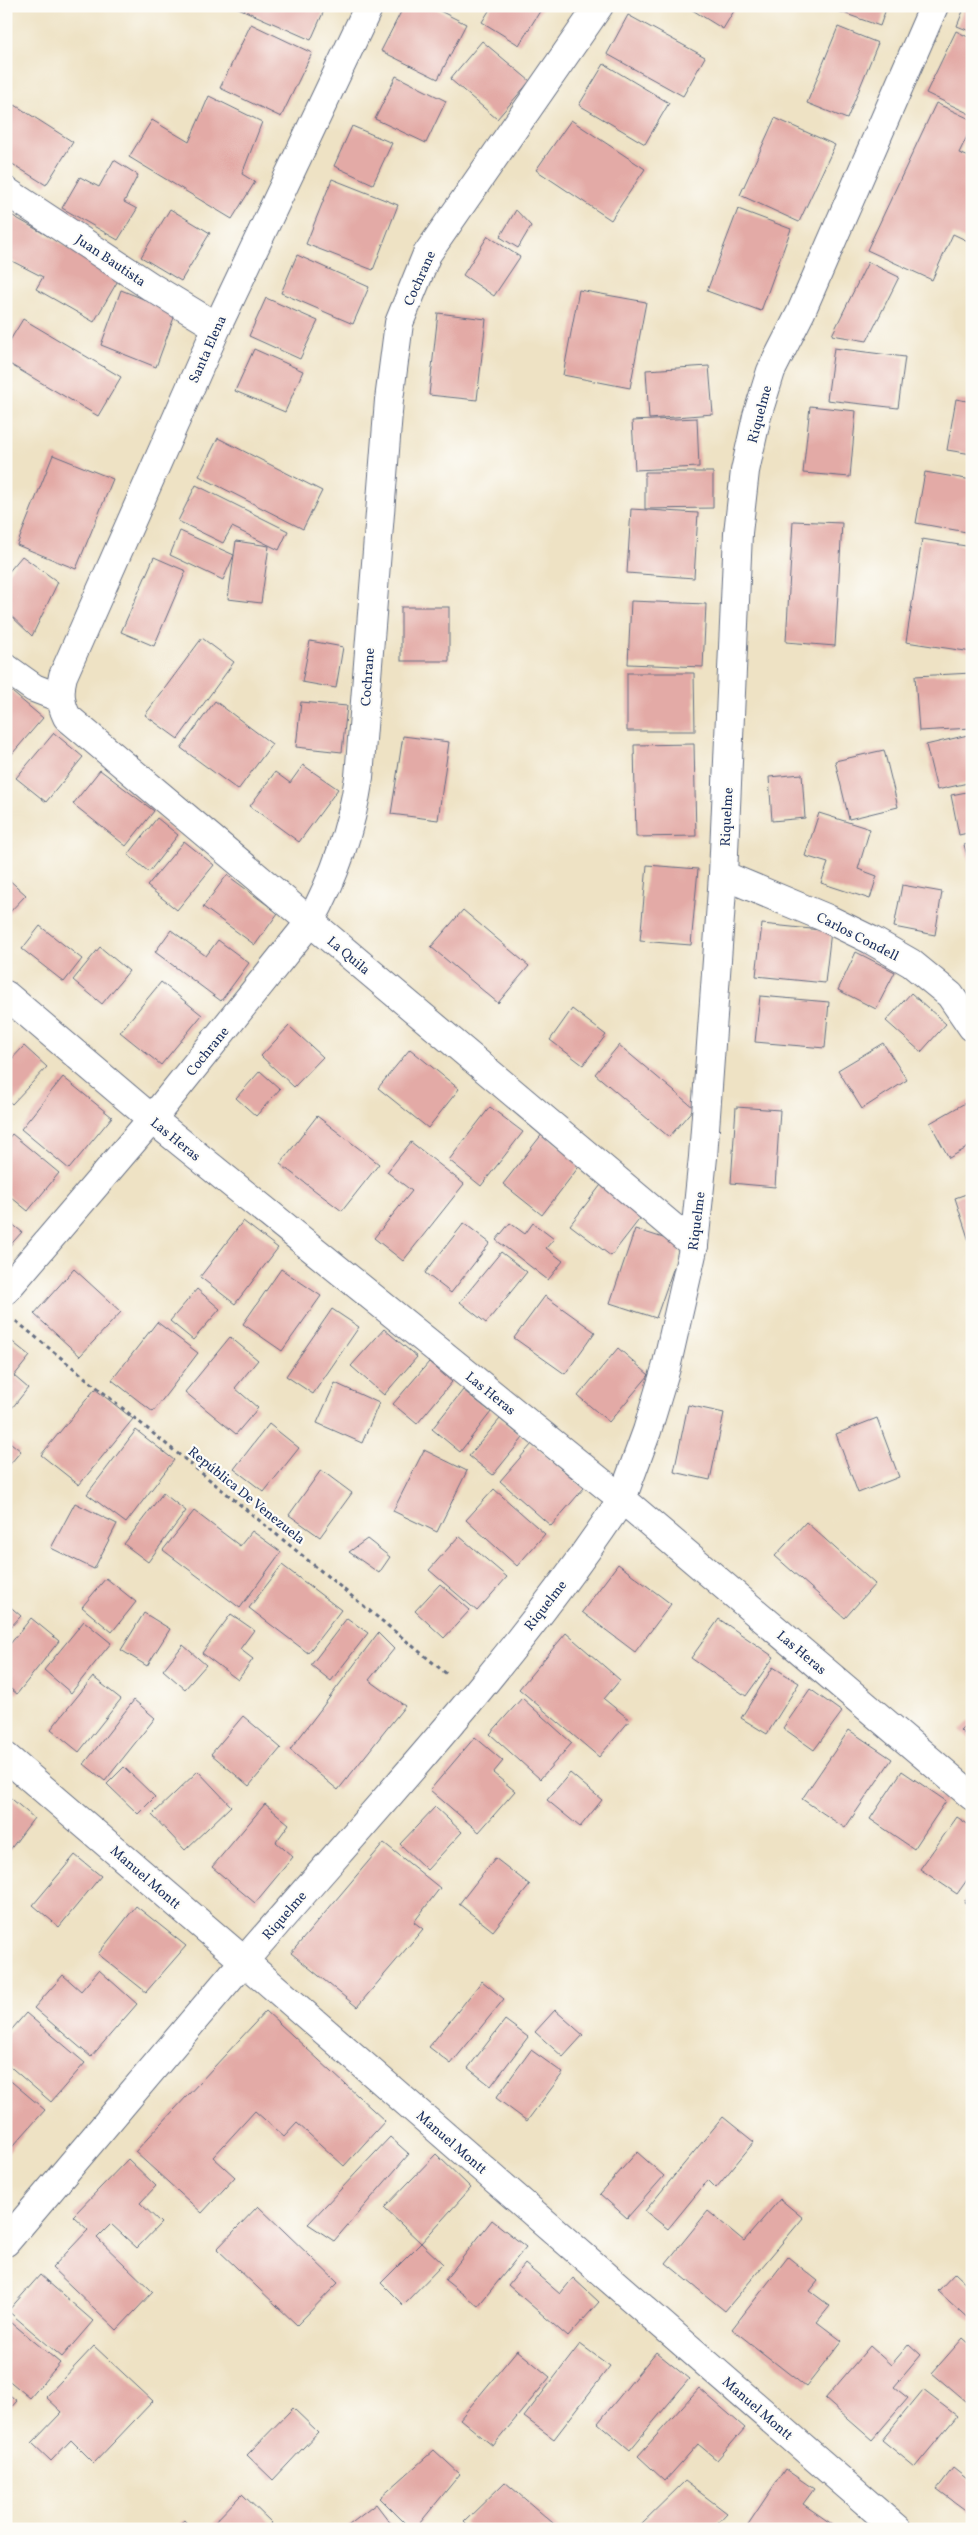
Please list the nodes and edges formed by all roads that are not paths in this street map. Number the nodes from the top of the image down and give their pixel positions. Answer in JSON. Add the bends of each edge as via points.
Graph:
{"nodes":[{"id":1,"x":369,"y":6,"type":"edge"},
{"id":2,"x":599,"y":6,"type":"edge"},
{"id":3,"x":934,"y":6,"type":"edge"},
{"id":4,"x":6,"y":191,"type":"edge"},
{"id":5,"x":217,"y":327,"type":"junction"},
{"id":6,"x":6,"y":668,"type":"edge"},
{"id":7,"x":60,"y":698,"type":"junction"},
{"id":8,"x":723,"y":875,"type":"junction"},
{"id":9,"x":310,"y":922,"type":"junction"},
{"id":10,"x":6,"y":995,"type":"edge"},
{"id":11,"x":972,"y":1027,"type":"edge"},
{"id":12,"x":152,"y":1119,"type":"junction"},
{"id":13,"x":694,"y":1245,"type":"junction"},
{"id":14,"x":6,"y":1290,"type":"edge"},
{"id":15,"x":622,"y":1499,"type":"junction"},
{"id":16,"x":6,"y":1757,"type":"edge"},
{"id":17,"x":972,"y":1796,"type":"edge"},
{"id":18,"x":244,"y":1962,"type":"junction"},
{"id":19,"x":6,"y":2242,"type":"edge"},
{"id":20,"x":897,"y":2529,"type":"edge"}],
"edges":[{"from":1,"to":5,"type":"street","name":"Santa Elena"},
{"from":2,"to":9,"type":"street","name":"Cochrane","via":[[427,254],[399,323],[389,400],[359,777],[348,836],[338,865]]},
{"from":3,"to":8,"type":"street","name":"Riquelme","via":[[801,312],[771,371],[757,416],[745,471],[738,532]]},
{"from":4,"to":5,"type":"street","name":"Juan Bautista"},
{"from":5,"to":7,"type":"street","name":"Santa Elena","via":[[63,676]]},
{"from":6,"to":7,"type":"street","via":[[34,688]]},
{"from":7,"to":9,"type":"street","name":"La Quila","via":[[67,717]]},
{"from":8,"to":11,"type":"street","name":"Carlos Condell","via":[[826,918],[911,963],[950,995]]},
{"from":8,"to":13,"type":"street","name":"Riquelme"},
{"from":9,"to":12,"type":"street","name":"Cochrane"},
{"from":9,"to":13,"type":"street","name":"La Quila"},
{"from":10,"to":12,"type":"street","name":"Las Heras"},
{"from":12,"to":14,"type":"street","name":"Cochrane"},
{"from":12,"to":15,"type":"street","name":"Las Heras"},
{"from":13,"to":15,"type":"street","name":"Riquelme","via":[[666,1368]]},
{"from":15,"to":17,"type":"street","name":"Las Heras"},
{"from":15,"to":18,"type":"street","name":"Riquelme","via":[[593,1542],[473,1696]]},
{"from":16,"to":18,"type":"street","name":"Manuel Montt"},
{"from":18,"to":19,"type":"street","name":"Riquelme"},
{"from":18,"to":20,"type":"street","name":"Manuel Montt"}]}
